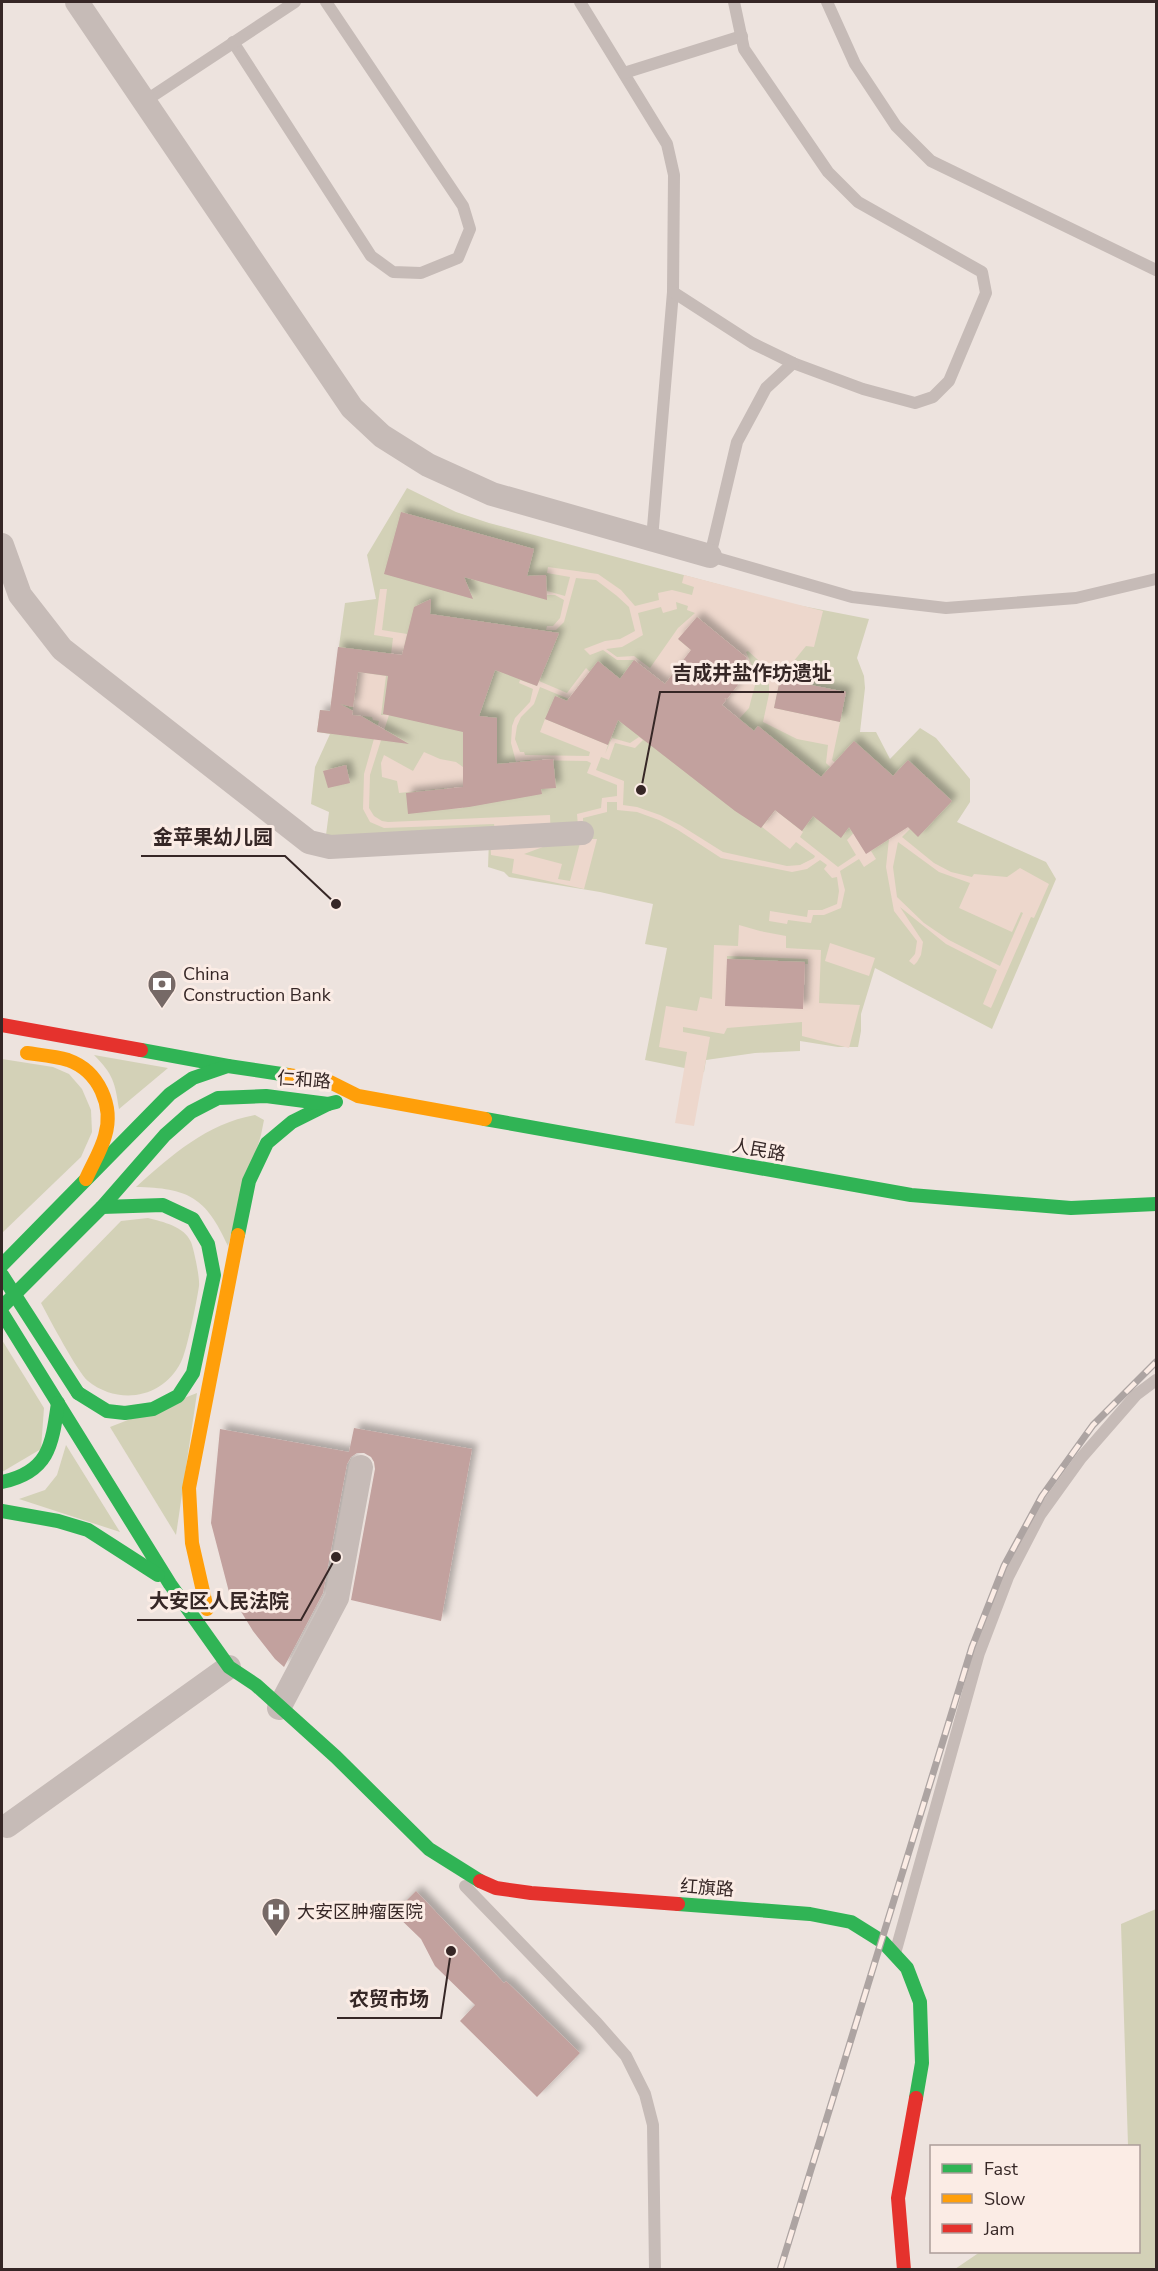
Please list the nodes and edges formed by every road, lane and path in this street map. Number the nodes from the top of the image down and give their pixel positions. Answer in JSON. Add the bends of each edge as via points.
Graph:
{"nodes":[{"id":1,"x":77,"y":2,"type":"edge"},
{"id":2,"x":295,"y":2,"type":"edge"},
{"id":3,"x":326,"y":2,"type":"edge"},
{"id":4,"x":580,"y":2,"type":"edge"},
{"id":5,"x":734,"y":2,"type":"edge"},
{"id":6,"x":827,"y":2,"type":"edge"},
{"id":7,"x":742,"y":36,"type":"junction"},
{"id":8,"x":233,"y":42,"type":"junction"},
{"id":9,"x":624,"y":73,"type":"junction"},
{"id":10,"x":145,"y":101,"type":"junction"},
{"id":11,"x":1156,"y":270,"type":"edge"},
{"id":12,"x":673,"y":292,"type":"junction"},
{"id":13,"x":793,"y":363,"type":"junction"},
{"id":14,"x":652,"y":540,"type":"junction"},
{"id":15,"x":2,"y":545,"type":"edge"},
{"id":16,"x":710,"y":556,"type":"junction"},
{"id":17,"x":1156,"y":579,"type":"edge"},
{"id":18,"x":582,"y":833,"type":"dead end"},
{"id":19,"x":2,"y":1025,"type":"edge"},
{"id":20,"x":13,"y":1050,"type":"dead end"},
{"id":21,"x":228,"y":1066,"type":"junction"},
{"id":22,"x":358,"y":1096,"type":"junction"},
{"id":23,"x":328,"y":1104,"type":"junction"},
{"id":24,"x":85,"y":1182,"type":"junction"},
{"id":25,"x":1156,"y":1204,"type":"edge"},
{"id":26,"x":102,"y":1207,"type":"junction"},
{"id":27,"x":2,"y":1265,"type":"edge"},
{"id":28,"x":2,"y":1275,"type":"edge"},
{"id":29,"x":2,"y":1307,"type":"edge"},
{"id":30,"x":2,"y":1313,"type":"edge"},
{"id":31,"x":1156,"y":1380,"type":"edge"},
{"id":32,"x":78,"y":1394,"type":"junction"},
{"id":33,"x":58,"y":1403,"type":"junction"},
{"id":34,"x":90,"y":1413,"type":"dead end"},
{"id":35,"x":361,"y":1467,"type":"dead end"},
{"id":36,"x":2,"y":1482,"type":"edge"},
{"id":37,"x":2,"y":1512,"type":"edge"},
{"id":38,"x":186,"y":1573,"type":"dead end"},
{"id":39,"x":170,"y":1584,"type":"junction"},
{"id":40,"x":236,"y":1663,"type":"junction"},
{"id":41,"x":279,"y":1708,"type":"junction"},
{"id":42,"x":4,"y":1829,"type":"edge"},
{"id":43,"x":429,"y":1849,"type":"junction"},
{"id":44,"x":895,"y":1954,"type":"junction"},
{"id":45,"x":655,"y":2270,"type":"edge"},
{"id":46,"x":904,"y":2270,"type":"edge"}],
"edges":[{"from":1,"to":10,"type":"street"},
{"from":2,"to":8,"type":"lane"},
{"from":3,"to":8,"type":"lane","via":[[463,206],[470,229],[458,258],[421,273],[393,272],[371,256]]},
{"from":4,"to":9,"type":"lane"},
{"from":5,"to":7,"type":"lane"},
{"from":6,"to":11,"type":"lane","via":[[855,64],[896,126],[931,161]]},
{"from":7,"to":9,"type":"lane"},
{"from":7,"to":13,"type":"lane","via":[[744,49],[828,172],[858,202],[982,272],[986,293],[949,381],[933,397],[915,403]]},
{"from":8,"to":10,"type":"lane"},
{"from":9,"to":12,"type":"lane","via":[[668,144],[674,175]]},
{"from":10,"to":14,"type":"street","via":[[352,408],[382,436],[428,465],[492,494]]},
{"from":12,"to":13,"type":"lane","via":[[752,343]]},
{"from":12,"to":14,"type":"lane"},
{"from":13,"to":16,"type":"lane","via":[[766,388],[737,442]]},
{"from":14,"to":16,"type":"street"},
{"from":15,"to":18,"type":"street","via":[[20,595],[62,649],[309,842],[330,847]]},
{"from":16,"to":17,"type":"lane","via":[[852,597],[946,608],[1076,598]]},
{"from":19,"to":21,"type":"main road"},
{"from":20,"to":24,"type":"main road","via":[[70,1060],[86,1068],[101,1088],[106,1133]]},
{"from":21,"to":22,"type":"main road","name":"仁和路","via":[[328,1081]]},
{"from":21,"to":24,"type":"main road","name":"仁和路","via":[[193,1078],[170,1094]]},
{"from":22,"to":23,"type":"main road","name":"仁和路"},
{"from":22,"to":25,"type":"main road","name":"人民路","via":[[911,1195],[1071,1208]]},
{"from":23,"to":26,"type":"main road","name":"仁和路","via":[[266,1096],[218,1098],[191,1113],[165,1135]]},
{"from":23,"to":38,"type":"main road","via":[[292,1122],[267,1143],[249,1181],[189,1488],[192,1543],[210,1613]]},
{"from":24,"to":27,"type":"main road","name":"仁和路"},
{"from":26,"to":29,"type":"main road","name":"仁和路"},
{"from":26,"to":32,"type":"main road","via":[[163,1205],[193,1219],[208,1244],[214,1275],[193,1373],[178,1396],[153,1409],[124,1413],[107,1411]]},
{"from":28,"to":32,"type":"main road","bridge":true},
{"from":30,"to":33,"type":"main road"},
{"from":31,"to":44,"type":"lane","via":[[1136,1395],[1081,1458],[1040,1515],[1008,1577],[979,1653]]},
{"from":32,"to":34,"type":"main road"},
{"from":33,"to":36,"type":"main road","via":[[45,1459],[30,1473]]},
{"from":33,"to":39,"type":"main road"},
{"from":35,"to":41,"type":"street","via":[[337,1598]]},
{"from":37,"to":39,"type":"main road","via":[[86,1529]]},
{"from":39,"to":40,"type":"main road","name":"红旗路"},
{"from":40,"to":41,"type":"main road","name":"红旗路"},
{"from":40,"to":42,"type":"street"},
{"from":41,"to":43,"type":"main road","name":"红旗路","via":[[336,1757]]},
{"from":43,"to":44,"type":"main road","name":"红旗路","via":[[496,1888],[810,1914],[851,1922]]},
{"from":43,"to":45,"type":"lane","via":[[626,2056],[645,2094],[653,2126]]},
{"from":44,"to":46,"type":"main road","name":"红旗路","via":[[907,1968],[920,2002],[922,2063],[898,2198]]}]}
